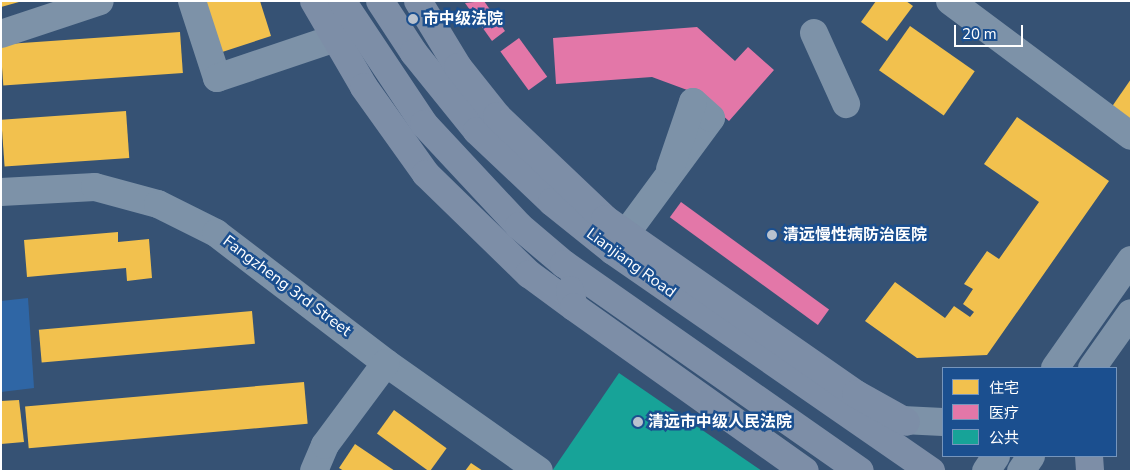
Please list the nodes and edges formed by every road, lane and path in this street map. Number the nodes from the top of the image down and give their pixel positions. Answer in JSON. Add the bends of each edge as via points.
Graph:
{"nodes":[{"id":1,"x":100,"y":1,"type":"edge"},
{"id":2,"x":192,"y":1,"type":"edge"},
{"id":3,"x":314,"y":1,"type":"edge"},
{"id":4,"x":342,"y":1,"type":"edge"},
{"id":5,"x":380,"y":1,"type":"edge"},
{"id":6,"x":418,"y":1,"type":"edge"},
{"id":7,"x":950,"y":1,"type":"edge"},
{"id":8,"x":814,"y":32,"type":"dead end"},
{"id":9,"x":1,"y":34,"type":"edge"},
{"id":10,"x":333,"y":38,"type":"junction"},
{"id":11,"x":846,"y":104,"type":"dead end"},
{"id":12,"x":424,"y":124,"type":"junction"},
{"id":13,"x":1131,"y":136,"type":"edge"},
{"id":14,"x":401,"y":142,"type":"junction"},
{"id":15,"x":670,"y":169,"type":"dead end"},
{"id":16,"x":1,"y":192,"type":"edge"},
{"id":17,"x":619,"y":242,"type":"junction"},
{"id":18,"x":1131,"y":260,"type":"edge"},
{"id":19,"x":564,"y":264,"type":"junction"},
{"id":20,"x":529,"y":274,"type":"junction"},
{"id":21,"x":574,"y":307,"type":"junction"},
{"id":22,"x":1131,"y":312,"type":"edge"},
{"id":23,"x":386,"y":363,"type":"junction"},
{"id":24,"x":1056,"y":367,"type":"edge"},
{"id":25,"x":1093,"y":367,"type":"edge"},
{"id":26,"x":847,"y":414,"type":"junction"},
{"id":27,"x":906,"y":422,"type":"junction"},
{"id":28,"x":942,"y":422,"type":"edge"},
{"id":29,"x":796,"y":426,"type":"junction"},
{"id":30,"x":778,"y":452,"type":"junction"},
{"id":31,"x":995,"y":457,"type":"edge"},
{"id":32,"x":1030,"y":457,"type":"edge"},
{"id":33,"x":1089,"y":457,"type":"edge"},
{"id":34,"x":314,"y":471,"type":"edge"},
{"id":35,"x":539,"y":471,"type":"edge"},
{"id":36,"x":805,"y":471,"type":"edge"},
{"id":37,"x":860,"y":471,"type":"edge"},
{"id":38,"x":931,"y":471,"type":"edge"},
{"id":39,"x":986,"y":471,"type":"edge"},
{"id":40,"x":1021,"y":471,"type":"edge"},
{"id":41,"x":1090,"y":471,"type":"edge"}],
"edges":[{"from":1,"to":9,"type":"street"},
{"from":2,"to":10,"type":"street","via":[[218,78]]},
{"from":3,"to":10,"type":"main road"},
{"from":4,"to":12,"type":"main road"},
{"from":5,"to":17,"type":"main road","name":"Lianjiang Road","via":[[414,53],[477,131]]},
{"from":6,"to":17,"type":"main road","via":[[458,67],[496,116]]},
{"from":7,"to":13,"type":"street"},
{"from":8,"to":11,"type":"street"},
{"from":10,"to":14,"type":"main road"},
{"from":12,"to":14,"type":"street"},
{"from":12,"to":19,"type":"main road","via":[[484,193]]},
{"from":14,"to":20,"type":"main road","via":[[460,211]]},
{"from":15,"to":17,"type":"street"},
{"from":16,"to":23,"type":"street","name":"Fangzheng 3rd Street","via":[[95,187],[158,204],[216,232]]},
{"from":17,"to":26,"type":"main road","name":"Lianjiang Road"},
{"from":17,"to":27,"type":"main road","via":[[856,394]]},
{"from":18,"to":24,"type":"street"},
{"from":19,"to":20,"type":"street"},
{"from":19,"to":21,"type":"main road"},
{"from":19,"to":29,"type":"main road"},
{"from":20,"to":21,"type":"main road"},
{"from":21,"to":30,"type":"main road"},
{"from":22,"to":25,"type":"street"},
{"from":23,"to":34,"type":"street","via":[[325,445]]},
{"from":23,"to":35,"type":"street","name":"Fangzheng 3rd Street"},
{"from":26,"to":27,"type":"street"},
{"from":26,"to":38,"type":"main road","name":"Lianjiang Road"},
{"from":27,"to":28,"type":"street"},
{"from":29,"to":30,"type":"main road"},
{"from":29,"to":37,"type":"main road"},
{"from":30,"to":36,"type":"main road"},
{"from":31,"to":39,"type":"street"},
{"from":32,"to":40,"type":"street"},
{"from":33,"to":41,"type":"main road"}]}
